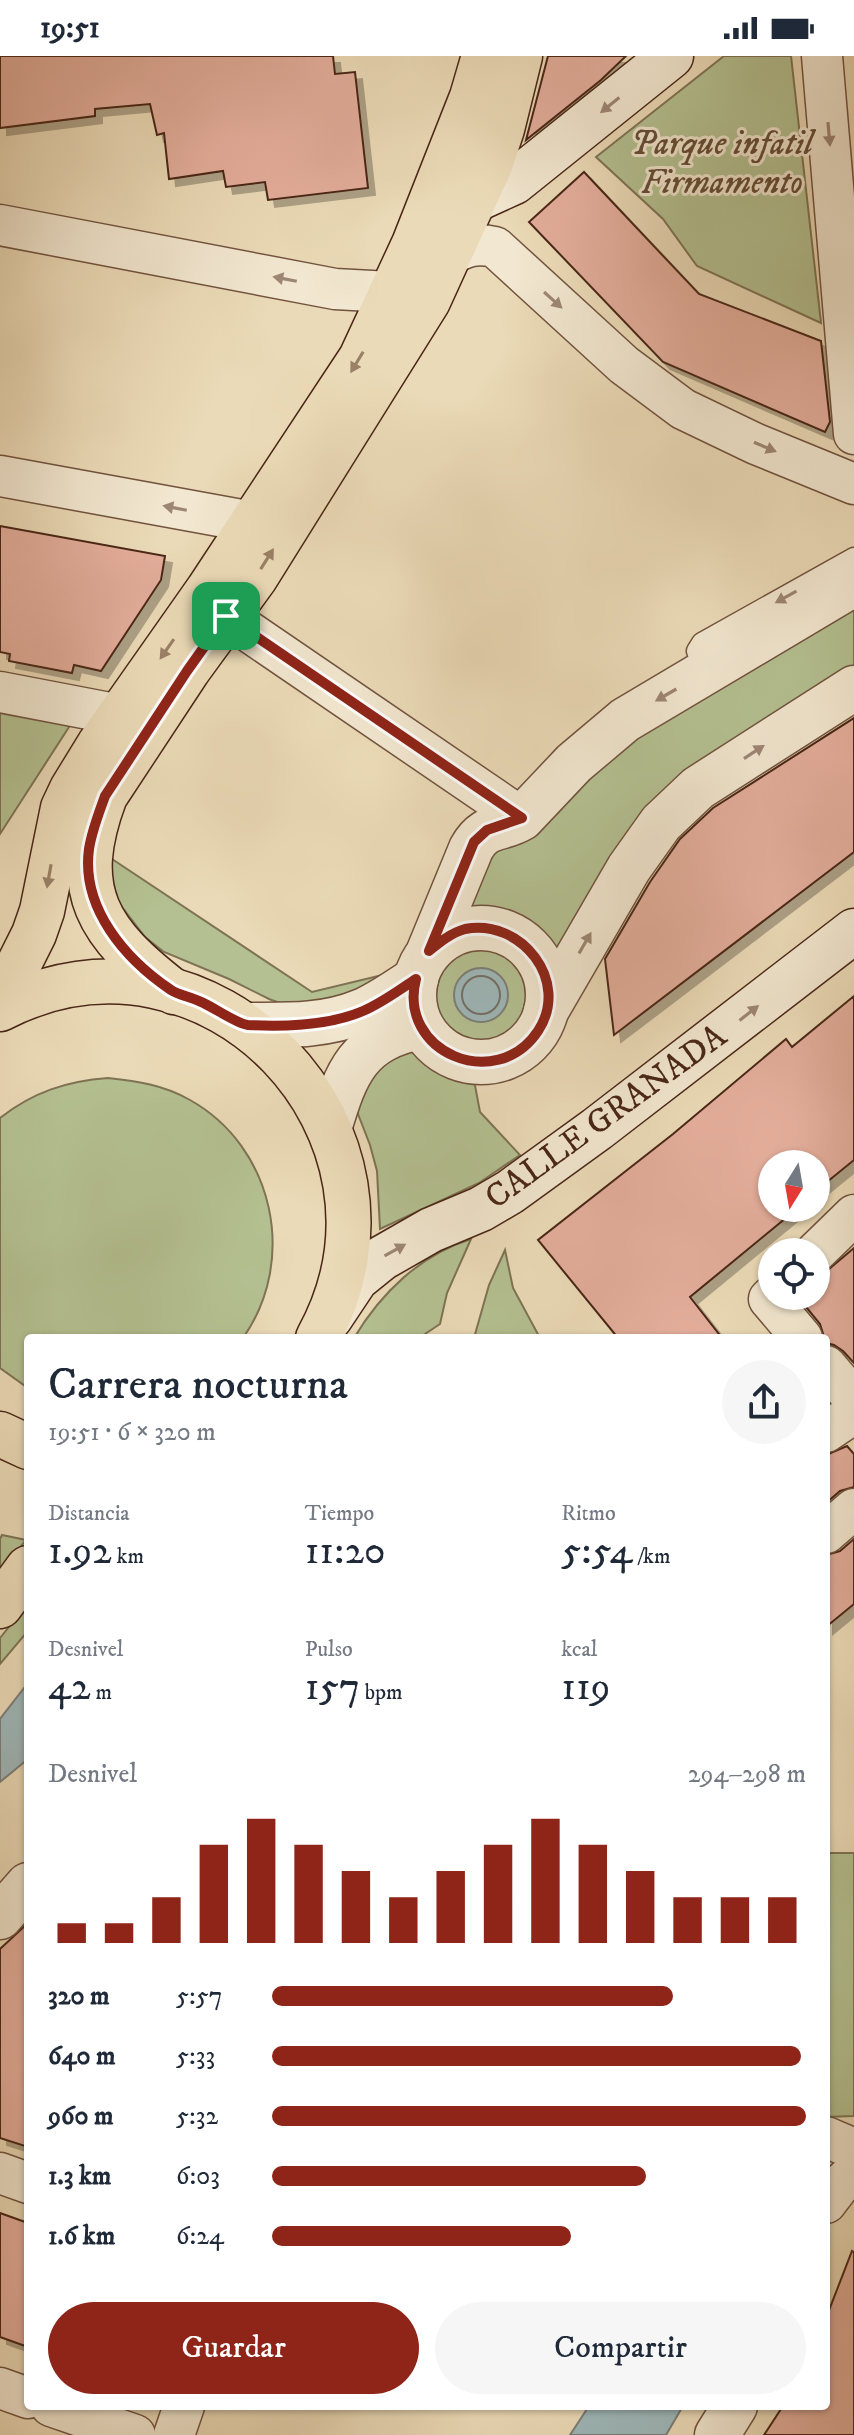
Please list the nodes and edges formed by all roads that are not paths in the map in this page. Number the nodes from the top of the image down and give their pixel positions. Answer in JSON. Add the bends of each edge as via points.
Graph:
{"nodes":[{"id":1,"x":484,"y":56,"type":"edge"},
{"id":2,"x":520,"y":56,"type":"edge"},
{"id":3,"x":671,"y":56,"type":"edge"},
{"id":4,"x":833,"y":64,"type":"edge"},
{"id":5,"x":492,"y":183,"type":"junction"},
{"id":6,"x":423,"y":222,"type":"junction"},
{"id":7,"x":0,"y":225,"type":"edge"},
{"id":8,"x":495,"y":247,"type":"junction"},
{"id":9,"x":448,"y":256,"type":"junction"},
{"id":10,"x":390,"y":292,"type":"junction"},
{"id":11,"x":854,"y":434,"type":"edge"},
{"id":12,"x":0,"y":476,"type":"edge"},
{"id":13,"x":854,"y":484,"type":"edge"},
{"id":14,"x":252,"y":522,"type":"junction"},
{"id":15,"x":854,"y":558,"type":"edge"},
{"id":16,"x":854,"y":584,"type":"edge"},
{"id":17,"x":226,"y":616,"type":"junction"},
{"id":18,"x":705,"y":672,"type":"junction"},
{"id":19,"x":854,"y":688,"type":"edge"},
{"id":20,"x":0,"y":692,"type":"edge"},
{"id":21,"x":120,"y":715,"type":"junction"},
{"id":22,"x":522,"y":818,"type":"junction"},
{"id":23,"x":854,"y":931,"type":"edge"},
{"id":24,"x":422,"y":965,"type":"junction"},
{"id":25,"x":174,"y":992,"type":"junction"},
{"id":26,"x":0,"y":1002,"type":"edge"},
{"id":27,"x":0,"y":1009,"type":"edge"},
{"id":28,"x":546,"y":1011,"type":"junction"},
{"id":29,"x":244,"y":1025,"type":"junction"},
{"id":30,"x":421,"y":1027,"type":"junction"},
{"id":31,"x":329,"y":1129,"type":"junction"},
{"id":32,"x":854,"y":1215,"type":"edge"},
{"id":33,"x":830,"y":1238,"type":"edge"},
{"id":34,"x":778,"y":1310,"type":"edge"},
{"id":35,"x":321,"y":1332,"type":"edge"},
{"id":36,"x":798,"y":1334,"type":"edge"},
{"id":37,"x":830,"y":1371,"type":"edge"},
{"id":38,"x":854,"y":1399,"type":"edge"},
{"id":39,"x":854,"y":1413,"type":"edge"},
{"id":40,"x":830,"y":1429,"type":"edge"},
{"id":41,"x":0,"y":1434,"type":"edge"},
{"id":42,"x":24,"y":1445,"type":"edge"},
{"id":43,"x":854,"y":1509,"type":"edge"},
{"id":44,"x":830,"y":1530,"type":"edge"},
{"id":45,"x":24,"y":1573,"type":"edge"},
{"id":46,"x":0,"y":1606,"type":"edge"},
{"id":47,"x":24,"y":1890,"type":"edge"},
{"id":48,"x":0,"y":1917,"type":"edge"},
{"id":49,"x":830,"y":2139,"type":"edge"},
{"id":50,"x":854,"y":2149,"type":"edge"},
{"id":51,"x":854,"y":2172,"type":"edge"},
{"id":52,"x":0,"y":2173,"type":"edge"},
{"id":53,"x":24,"y":2182,"type":"edge"},
{"id":54,"x":830,"y":2198,"type":"edge"},
{"id":55,"x":0,"y":2388,"type":"edge"},
{"id":56,"x":24,"y":2397,"type":"edge"},
{"id":57,"x":63,"y":2410,"type":"edge"},
{"id":58,"x":183,"y":2410,"type":"edge"},
{"id":59,"x":733,"y":2410,"type":"edge"},
{"id":60,"x":135,"y":2435,"type":"edge"},
{"id":61,"x":174,"y":2435,"type":"edge"},
{"id":62,"x":717,"y":2435,"type":"edge"}],
"edges":[{"from":1,"to":6,"type":"main road"},
{"from":2,"to":5,"type":"main road"},
{"from":3,"to":5,"type":"street","one_way":true},
{"from":4,"to":11,"type":"street","one_way":true},
{"from":5,"to":6,"type":"street"},
{"from":5,"to":8,"type":"street"},
{"from":5,"to":9,"type":"main road"},
{"from":6,"to":10,"type":"main road"},
{"from":10,"to":7,"type":"street","one_way":true,"via":[[335,289]]},
{"from":8,"to":9,"type":"street","via":[[477,244]]},
{"from":8,"to":13,"type":"street","one_way":true,"via":[[624,365],[683,409]]},
{"from":17,"to":9,"type":"main road","one_way":true,"via":[[386,371]]},
{"from":10,"to":14,"type":"main road","one_way":true,"via":[[361,358]]},
{"from":14,"to":12,"type":"street","one_way":true},
{"from":14,"to":21,"type":"main road","one_way":true},
{"from":15,"to":18,"type":"lane","one_way":true,"via":[[702,643],[697,651]]},
{"from":16,"to":18,"type":"street"},
{"from":17,"to":22,"type":"street"},
{"from":17,"to":25,"type":"main road","via":[[105,796],[89,848],[95,900],[110,932]]},
{"from":18,"to":22,"type":"street","one_way":true,"via":[[605,736]]},
{"from":28,"to":19,"type":"street","one_way":true,"via":[[661,823],[698,788]]},
{"from":20,"to":21,"type":"street"},
{"from":21,"to":26,"type":"main road","one_way":true,"via":[[63,808],[42,911]]},
{"from":22,"to":24,"type":"street","via":[[487,830],[474,842]]},
{"from":35,"to":23,"type":"street","name":"CALLE GRANADA","one_way":true,"via":[[356,1279],[382,1258],[510,1192]]},
{"from":24,"to":28,"type":"street","via":[[444,938],[483,927],[502,931],[535,954],[548,992]]},
{"from":24,"to":29,"type":"street","via":[[373,1006],[351,1015],[311,1024]]},
{"from":24,"to":30,"type":"street","via":[[414,1008]]},
{"from":25,"to":27,"type":"main road","via":[[136,984],[84,984],[49,990]]},
{"from":25,"to":29,"type":"main road"},
{"from":28,"to":30,"type":"street","via":[[526,1045],[489,1062],[450,1055]]},
{"from":29,"to":31,"type":"main road","via":[[303,1082]]},
{"from":30,"to":31,"type":"street","via":[[379,1040],[358,1059],[341,1087]]},
{"from":31,"to":35,"type":"main road","via":[[345,1180],[349,1216],[340,1287]]},
{"from":32,"to":33,"type":"street"},
{"from":34,"to":36,"type":"street"},
{"from":37,"to":38,"type":"street"},
{"from":39,"to":40,"type":"street"},
{"from":41,"to":42,"type":"main road"},
{"from":43,"to":44,"type":"street"},
{"from":45,"to":46,"type":"main road"},
{"from":47,"to":48,"type":"street"},
{"from":49,"to":50,"type":"street"},
{"from":51,"to":54,"type":"street"},
{"from":52,"to":53,"type":"street"},
{"from":55,"to":56,"type":"street"},
{"from":57,"to":60,"type":"street"},
{"from":58,"to":61,"type":"street"},
{"from":59,"to":62,"type":"street"}]}
